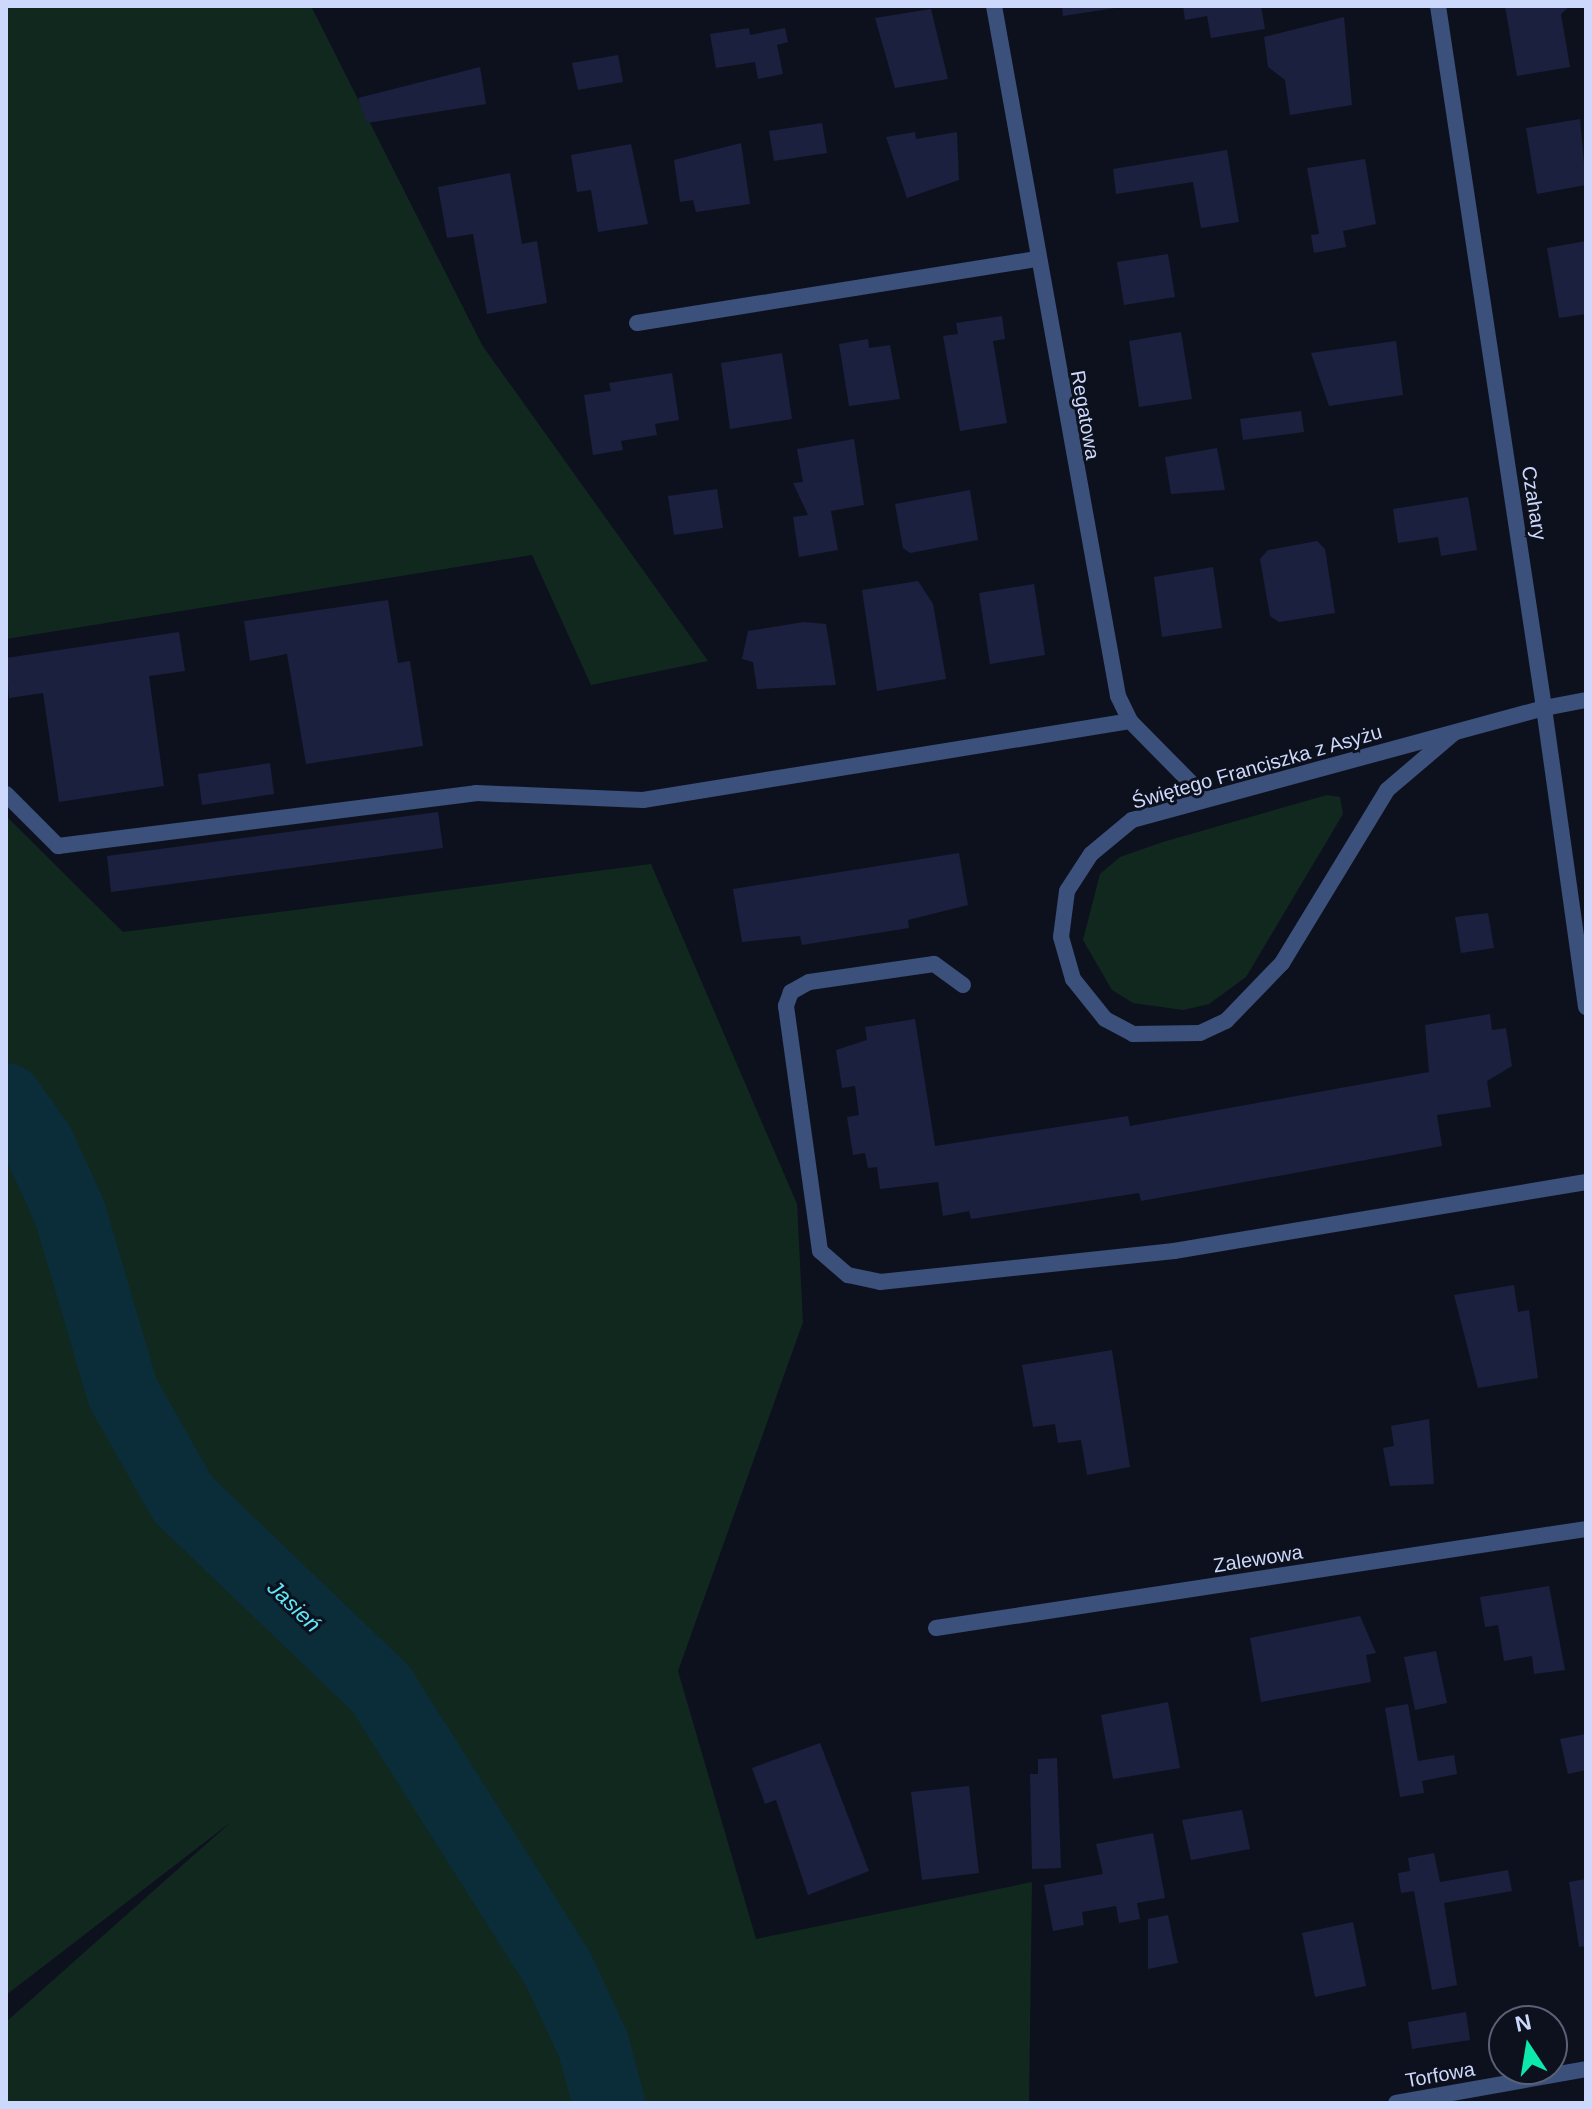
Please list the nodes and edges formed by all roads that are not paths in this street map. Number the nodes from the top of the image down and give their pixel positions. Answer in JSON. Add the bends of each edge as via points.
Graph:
{"nodes":[{"id":1,"x":994,"y":6,"type":"edge"},
{"id":2,"x":1438,"y":6,"type":"edge"},
{"id":3,"x":1037,"y":259,"type":"junction"},
{"id":4,"x":637,"y":323,"type":"dead end"},
{"id":5,"x":1586,"y":700,"type":"edge"},
{"id":6,"x":1544,"y":708,"type":"junction"},
{"id":7,"x":1130,"y":721,"type":"junction"},
{"id":8,"x":1454,"y":733,"type":"junction"},
{"id":9,"x":6,"y":794,"type":"edge"},
{"id":10,"x":1206,"y":798,"type":"junction"},
{"id":11,"x":963,"y":985,"type":"dead end"},
{"id":12,"x":1586,"y":1007,"type":"edge"},
{"id":13,"x":1586,"y":1182,"type":"edge"},
{"id":14,"x":1586,"y":1529,"type":"edge"},
{"id":15,"x":936,"y":1628,"type":"dead end"},
{"id":16,"x":1586,"y":2069,"type":"edge"},
{"id":17,"x":1396,"y":2103,"type":"edge"}],
"edges":[{"from":1,"to":3,"type":"street","name":"Regatowa"},
{"from":2,"to":6,"type":"street","name":"Czahary"},
{"from":3,"to":4,"type":"street"},
{"from":3,"to":7,"type":"street","name":"Regatowa","via":[[1109,663]]},
{"from":5,"to":6,"type":"street","name":"Świętego Franciszka z Asyżu"},
{"from":6,"to":8,"type":"street","name":"Świętego Franciszka z Asyżu"},
{"from":6,"to":12,"type":"street","name":"Czahary"},
{"from":7,"to":9,"type":"street","via":[[643,800],[476,793],[58,846]]},
{"from":7,"to":10,"type":"street","name":"Regatowa"},
{"from":8,"to":10,"type":"street","name":"Świętego Franciszka z Asyżu"},
{"from":8,"to":10,"type":"street","name":"Świętego Franciszka z Asyżu","via":[[1387,790],[1258,992],[1200,1033],[1133,1034],[1105,1019],[1073,979],[1061,937],[1067,891],[1091,854],[1132,820]]},
{"from":11,"to":13,"type":"street","via":[[934,964],[809,982],[791,992],[786,1006],[820,1251],[848,1275],[880,1282],[1174,1251]]},
{"from":14,"to":15,"type":"street","name":"Zalewowa"},
{"from":16,"to":17,"type":"street","name":"Torfowa"}]}
